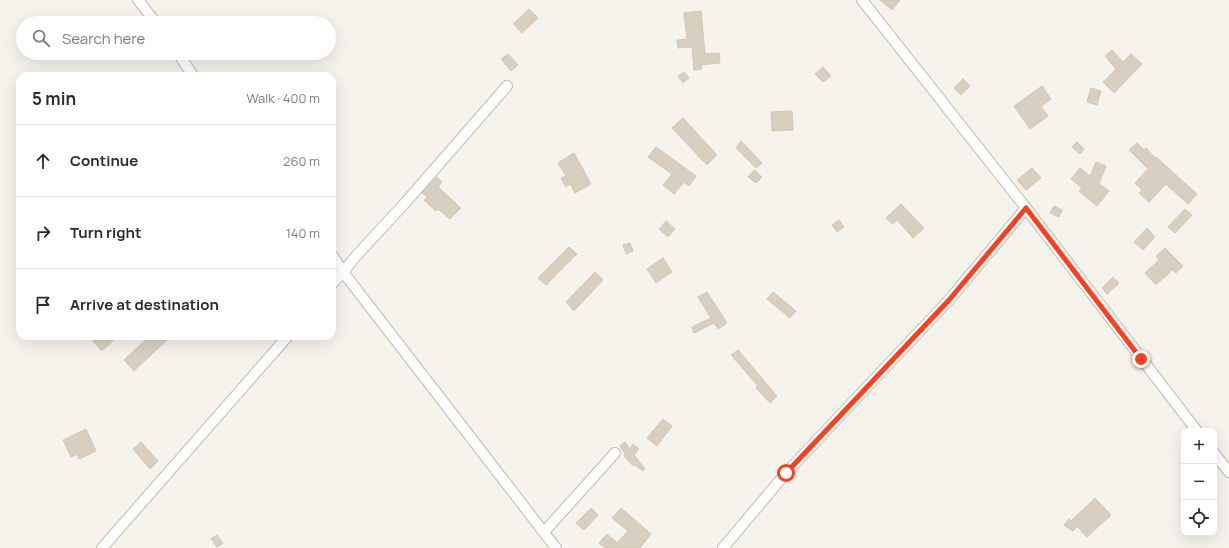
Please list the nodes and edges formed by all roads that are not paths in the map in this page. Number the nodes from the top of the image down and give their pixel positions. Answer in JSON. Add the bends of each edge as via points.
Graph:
{"nodes":[{"id":1,"x":138,"y":0,"type":"edge"},
{"id":2,"x":862,"y":0,"type":"edge"},
{"id":3,"x":151,"y":16,"type":"edge"},
{"id":4,"x":183,"y":60,"type":"edge"},
{"id":5,"x":190,"y":72,"type":"edge"},
{"id":6,"x":507,"y":86,"type":"dead end"},
{"id":7,"x":1026,"y":208,"type":"junction"},
{"id":8,"x":336,"y":261,"type":"edge"},
{"id":9,"x":343,"y":272,"type":"junction"},
{"id":10,"x":336,"y":280,"type":"edge"},
{"id":11,"x":284,"y":340,"type":"edge"},
{"id":12,"x":1195,"y":428,"type":"edge"},
{"id":13,"x":615,"y":453,"type":"dead end"},
{"id":14,"x":1217,"y":457,"type":"edge"},
{"id":15,"x":1229,"y":472,"type":"edge"},
{"id":16,"x":544,"y":532,"type":"junction"},
{"id":17,"x":102,"y":548,"type":"edge"},
{"id":18,"x":556,"y":548,"type":"edge"},
{"id":19,"x":722,"y":548,"type":"edge"}],
"edges":[{"from":1,"to":3,"type":"street"},
{"from":2,"to":7,"type":"street"},
{"from":4,"to":5,"type":"street"},
{"from":6,"to":9,"type":"street"},
{"from":7,"to":12,"type":"street"},
{"from":7,"to":19,"type":"street","via":[[949,300],[786,473]]},
{"from":8,"to":9,"type":"street"},
{"from":9,"to":10,"type":"street"},
{"from":9,"to":16,"type":"street"},
{"from":11,"to":17,"type":"street"},
{"from":13,"to":16,"type":"street"},
{"from":14,"to":15,"type":"street"},
{"from":16,"to":18,"type":"street"}]}
